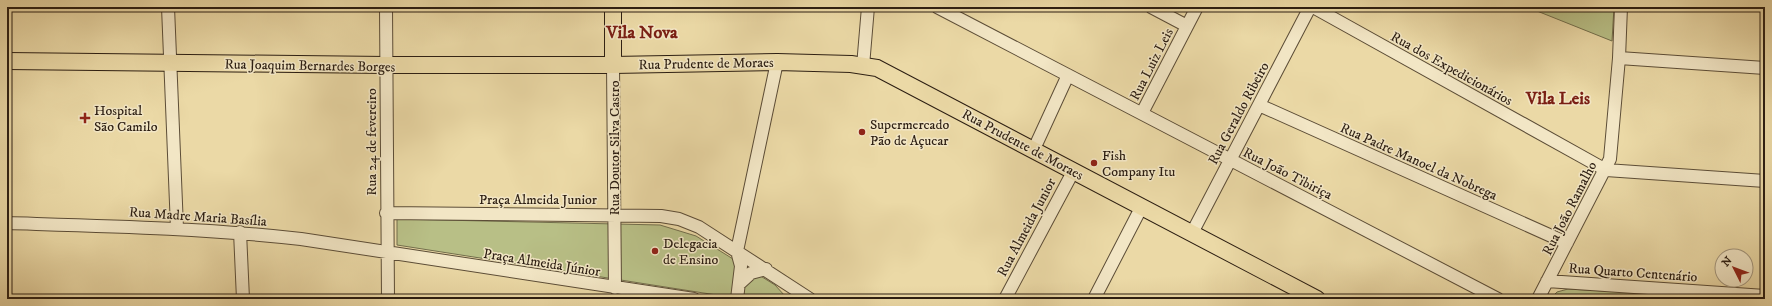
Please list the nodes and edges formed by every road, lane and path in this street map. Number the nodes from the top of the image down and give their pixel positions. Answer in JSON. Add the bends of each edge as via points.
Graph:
{"nodes":[{"id":1,"x":168,"y":7,"type":"edge"},
{"id":2,"x":386,"y":7,"type":"edge"},
{"id":3,"x":613,"y":7,"type":"edge"},
{"id":4,"x":868,"y":7,"type":"edge"},
{"id":5,"x":937,"y":7,"type":"edge"},
{"id":6,"x":1151,"y":7,"type":"edge"},
{"id":7,"x":1197,"y":7,"type":"edge"},
{"id":8,"x":1312,"y":7,"type":"edge"},
{"id":9,"x":1621,"y":7,"type":"edge"},
{"id":10,"x":1187,"y":26,"type":"junction"},
{"id":11,"x":1619,"y":58,"type":"junction"},
{"id":12,"x":7,"y":61,"type":"edge"},
{"id":13,"x":777,"y":62,"type":"junction"},
{"id":14,"x":170,"y":63,"type":"junction"},
{"id":15,"x":613,"y":65,"type":"junction"},
{"id":16,"x":386,"y":66,"type":"junction"},
{"id":17,"x":863,"y":66,"type":"junction"},
{"id":18,"x":1765,"y":68,"type":"edge"},
{"id":19,"x":1068,"y":75,"type":"junction"},
{"id":20,"x":1259,"y":105,"type":"junction"},
{"id":21,"x":1142,"y":113,"type":"junction"},
{"id":22,"x":1034,"y":149,"type":"junction"},
{"id":23,"x":1230,"y":160,"type":"junction"},
{"id":24,"x":1074,"y":170,"type":"junction"},
{"id":25,"x":1606,"y":170,"type":"junction"},
{"id":26,"x":1765,"y":181,"type":"edge"},
{"id":27,"x":1142,"y":206,"type":"junction"},
{"id":28,"x":386,"y":213,"type":"junction"},
{"id":29,"x":614,"y":215,"type":"junction"},
{"id":30,"x":7,"y":223,"type":"edge"},
{"id":31,"x":177,"y":228,"type":"junction"},
{"id":32,"x":240,"y":232,"type":"junction"},
{"id":33,"x":1192,"y":233,"type":"junction"},
{"id":34,"x":1567,"y":243,"type":"junction"},
{"id":35,"x":737,"y":251,"type":"junction"},
{"id":36,"x":386,"y":253,"type":"junction"},
{"id":37,"x":766,"y":269,"type":"junction"},
{"id":38,"x":1547,"y":281,"type":"junction"},
{"id":39,"x":739,"y":284,"type":"junction"},
{"id":40,"x":788,"y":284,"type":"junction"},
{"id":41,"x":614,"y":288,"type":"junction"},
{"id":42,"x":1713,"y":292,"type":"junction"},
{"id":43,"x":1649,"y":293,"type":"edge"},
{"id":44,"x":1765,"y":296,"type":"edge"},
{"id":45,"x":243,"y":299,"type":"edge"},
{"id":46,"x":388,"y":299,"type":"edge"},
{"id":47,"x":694,"y":299,"type":"edge"},
{"id":48,"x":737,"y":299,"type":"edge"},
{"id":49,"x":792,"y":299,"type":"edge"},
{"id":50,"x":810,"y":299,"type":"edge"},
{"id":51,"x":1005,"y":299,"type":"edge"},
{"id":52,"x":1094,"y":299,"type":"edge"},
{"id":53,"x":1317,"y":299,"type":"edge"},
{"id":54,"x":1498,"y":299,"type":"edge"},
{"id":55,"x":1538,"y":299,"type":"edge"},
{"id":56,"x":1698,"y":299,"type":"edge"}],
"edges":[{"from":1,"to":14,"type":"street"},
{"from":2,"to":16,"type":"street","name":"Rua 24 de fevereiro"},
{"from":3,"to":15,"type":"main road","name":"Rua Doutor Silva Castro"},
{"from":4,"to":17,"type":"street"},
{"from":5,"to":19,"type":"street","name":"Rua João Tibiriça"},
{"from":6,"to":10,"type":"street"},
{"from":7,"to":10,"type":"street","name":"Rua Luiz Leis"},
{"from":8,"to":20,"type":"street","name":"Rua Geraldo Ribeiro"},
{"from":8,"to":25,"type":"street","name":"Rua dos Expedicionários"},
{"from":9,"to":11,"type":"street","name":"Rua João Ramalho"},
{"from":10,"to":21,"type":"street","name":"Rua Luiz Leis"},
{"from":11,"to":18,"type":"street"},
{"from":11,"to":25,"type":"street","name":"Rua João Ramalho","via":[[1610,159]]},
{"from":12,"to":14,"type":"main road","name":"Rua Joaquim Bernardes Borges"},
{"from":13,"to":15,"type":"main road","name":"Rua Prudente de Moraes"},
{"from":13,"to":17,"type":"main road","name":"Rua Prudente de Moraes"},
{"from":13,"to":35,"type":"street"},
{"from":14,"to":16,"type":"main road","name":"Rua Joaquim Bernardes Borges"},
{"from":14,"to":31,"type":"street"},
{"from":15,"to":16,"type":"main road","name":"Rua Joaquim Bernardes Borges"},
{"from":15,"to":29,"type":"street","name":"Rua Doutor Silva Castro"},
{"from":16,"to":28,"type":"street","name":"Rua 24 de fevereiro"},
{"from":17,"to":22,"type":"main road","name":"Rua Prudente de Moraes","via":[[877,68]]},
{"from":19,"to":21,"type":"street","name":"Rua João Tibiriça"},
{"from":19,"to":22,"type":"street"},
{"from":20,"to":23,"type":"street","name":"Rua Geraldo Ribeiro"},
{"from":20,"to":34,"type":"street","name":"Rua Padre Manoel da Nobrega"},
{"from":21,"to":23,"type":"street","name":"Rua João Tibiriça"},
{"from":22,"to":24,"type":"main road","name":"Rua Prudente de Moraes"},
{"from":23,"to":33,"type":"street","name":"Rua Geraldo Ribeiro"},
{"from":23,"to":54,"type":"street","name":"Rua João Tibiriça"},
{"from":24,"to":27,"type":"main road","name":"Rua Prudente de Moraes"},
{"from":24,"to":51,"type":"street","name":"Rua Almeida Junior"},
{"from":25,"to":26,"type":"street","name":"Rua dos Expedicionários"},
{"from":25,"to":34,"type":"street","name":"Rua João Ramalho"},
{"from":27,"to":33,"type":"main road","name":"Rua Prudente de Moraes"},
{"from":27,"to":52,"type":"street"},
{"from":28,"to":29,"type":"street","name":"Praça Almeida Junior"},
{"from":28,"to":36,"type":"street","name":"Rua 24 de fevereiro"},
{"from":29,"to":35,"type":"street","name":"Praça Almeida Junior","via":[[661,216],[679,220],[699,228]]},
{"from":29,"to":41,"type":"street","name":"Rua Doutor Silva Castro"},
{"from":30,"to":31,"type":"street","name":"Rua Madre Maria Basília"},
{"from":31,"to":32,"type":"street","name":"Rua Madre Maria Basília"},
{"from":32,"to":36,"type":"street","name":"Rua Madre Maria Basília"},
{"from":32,"to":45,"type":"street"},
{"from":33,"to":53,"type":"main road","name":"Rua Prudente de Moraes"},
{"from":34,"to":38,"type":"street","name":"Rua João Ramalho"},
{"from":35,"to":37,"type":"street","name":"Praça Almeida Junior"},
{"from":35,"to":39,"type":"street","via":[[740,266]]},
{"from":36,"to":41,"type":"street","name":"Praça Almeida Júnior"},
{"from":36,"to":46,"type":"street","name":"Rua 24 de fevereiro"},
{"from":37,"to":39,"type":"street","via":[[751,273]]},
{"from":37,"to":40,"type":"street","name":"Praça Almeida Junior"},
{"from":38,"to":43,"type":"street","name":"Rua Quarto Centenário"},
{"from":38,"to":55,"type":"street","name":"Rua João Ramalho"},
{"from":39,"to":48,"type":"street"},
{"from":40,"to":49,"type":"street"},
{"from":40,"to":50,"type":"street","name":"Praça Almeida Junior"},
{"from":41,"to":47,"type":"street","name":"Praça Almeida Júnior"},
{"from":42,"to":43,"type":"street","name":"Rua Quarto Centenário"},
{"from":42,"to":44,"type":"street","name":"Rua Quarto Centenário"},
{"from":42,"to":56,"type":"street"}]}
